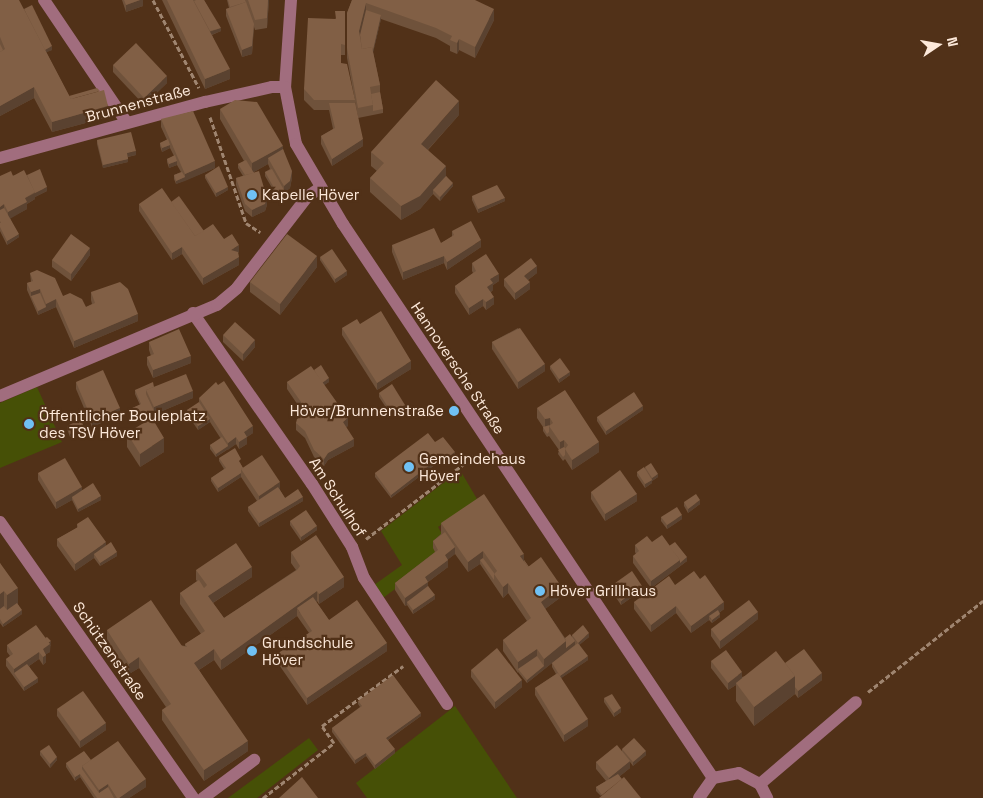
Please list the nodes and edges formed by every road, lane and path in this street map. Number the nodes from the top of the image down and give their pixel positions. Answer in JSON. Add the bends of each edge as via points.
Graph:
{"nodes":[{"id":1,"x":44,"y":0,"type":"edge"},
{"id":2,"x":153,"y":0,"type":"edge"},
{"id":3,"x":291,"y":0,"type":"edge"},
{"id":4,"x":286,"y":87,"type":"junction"},
{"id":5,"x":205,"y":102,"type":"junction"},
{"id":6,"x":127,"y":123,"type":"junction"},
{"id":7,"x":0,"y":158,"type":"edge"},
{"id":8,"x":320,"y":188,"type":"junction"},
{"id":9,"x":273,"y":241,"type":"junction"},
{"id":10,"x":193,"y":313,"type":"junction"},
{"id":11,"x":0,"y":396,"type":"edge"},
{"id":12,"x":474,"y":456,"type":"dead end"},
{"id":13,"x":0,"y":522,"type":"edge"},
{"id":14,"x":352,"y":547,"type":"junction"},
{"id":15,"x":983,"y":601,"type":"edge"},
{"id":16,"x":415,"y":657,"type":"junction"},
{"id":17,"x":856,"y":702,"type":"joint"},
{"id":18,"x":447,"y":704,"type":"dead end"},
{"id":19,"x":254,"y":760,"type":"dead end"},
{"id":20,"x":713,"y":778,"type":"junction"},
{"id":21,"x":760,"y":784,"type":"junction"},
{"id":22,"x":193,"y":798,"type":"edge"},
{"id":23,"x":203,"y":798,"type":"edge"},
{"id":24,"x":263,"y":798,"type":"edge"},
{"id":25,"x":699,"y":798,"type":"edge"},
{"id":26,"x":767,"y":798,"type":"edge"}],
"edges":[{"from":1,"to":6,"type":"street"},
{"from":2,"to":5,"type":"path"},
{"from":3,"to":4,"type":"street","name":"Hannoversche Straße"},
{"from":4,"to":5,"type":"street","name":"Brunnenstraße","via":[[272,87]]},
{"from":4,"to":8,"type":"street","name":"Hannoversche Straße","via":[[296,144]]},
{"from":5,"to":6,"type":"street","name":"Brunnenstraße"},
{"from":5,"to":9,"type":"path","via":[[246,223]]},
{"from":6,"to":7,"type":"street","name":"Brunnenstraße"},
{"from":8,"to":9,"type":"street","via":[[308,197]]},
{"from":8,"to":20,"type":"street","name":"Hannoversche Straße"},
{"from":9,"to":10,"type":"street","via":[[237,288],[217,304]]},
{"from":10,"to":11,"type":"street"},
{"from":10,"to":14,"type":"street","name":"Am Schulhof"},
{"from":12,"to":14,"type":"path"},
{"from":13,"to":22,"type":"street","name":"Schützenstraße"},
{"from":14,"to":16,"type":"street","name":"Am Schulhof","via":[[364,578]]},
{"from":15,"to":17,"type":"path"},
{"from":16,"to":18,"type":"street","name":"Am Schulhof"},
{"from":16,"to":24,"type":"path","via":[[322,726],[334,743]]},
{"from":17,"to":21,"type":"street"},
{"from":19,"to":23,"type":"street"},
{"from":20,"to":21,"type":"street","via":[[739,773]]},
{"from":20,"to":25,"type":"street"},
{"from":21,"to":26,"type":"street"}]}
